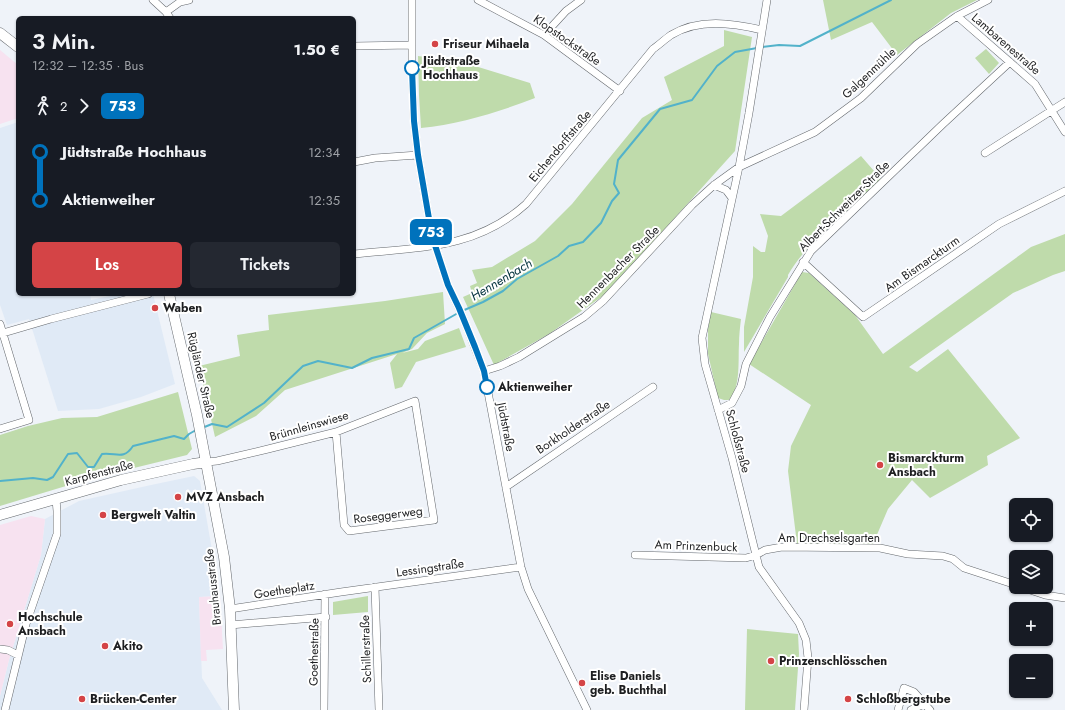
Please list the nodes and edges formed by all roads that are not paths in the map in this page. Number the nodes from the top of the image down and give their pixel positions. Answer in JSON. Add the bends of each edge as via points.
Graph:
{"nodes":[{"id":1,"x":153,"y":0,"type":"edge"},
{"id":2,"x":189,"y":0,"type":"edge"},
{"id":3,"x":412,"y":0,"type":"edge"},
{"id":4,"x":478,"y":0,"type":"edge"},
{"id":5,"x":581,"y":0,"type":"edge"},
{"id":6,"x":767,"y":0,"type":"edge"},
{"id":7,"x":988,"y":0,"type":"edge"},
{"id":8,"x":168,"y":15,"type":"edge"},
{"id":9,"x":957,"y":16,"type":"junction"},
{"id":10,"x":762,"y":30,"type":"junction"},
{"id":11,"x":0,"y":33,"type":"edge"},
{"id":12,"x":544,"y":35,"type":"junction"},
{"id":13,"x":16,"y":45,"type":"edge"},
{"id":14,"x":412,"y":45,"type":"junction"},
{"id":15,"x":356,"y":46,"type":"edge"},
{"id":16,"x":1010,"y":62,"type":"junction"},
{"id":17,"x":620,"y":91,"type":"junction"},
{"id":18,"x":1065,"y":102,"type":"edge"},
{"id":19,"x":1052,"y":110,"type":"junction"},
{"id":20,"x":1065,"y":132,"type":"edge"},
{"id":21,"x":985,"y":152,"type":"dead end"},
{"id":22,"x":418,"y":155,"type":"junction"},
{"id":23,"x":356,"y":162,"type":"edge"},
{"id":24,"x":739,"y":167,"type":"junction"},
{"id":25,"x":714,"y":185,"type":"junction"},
{"id":26,"x":1065,"y":191,"type":"edge"},
{"id":27,"x":732,"y":198,"type":"junction"},
{"id":28,"x":435,"y":246,"type":"junction"},
{"id":29,"x":356,"y":254,"type":"edge"},
{"id":30,"x":803,"y":262,"type":"junction"},
{"id":31,"x":140,"y":296,"type":"edge"},
{"id":32,"x":169,"y":296,"type":"edge"},
{"id":33,"x":0,"y":324,"type":"edge"},
{"id":34,"x":2,"y":333,"type":"edge"},
{"id":35,"x":484,"y":371,"type":"junction"},
{"id":36,"x":653,"y":386,"type":"dead end"},
{"id":37,"x":415,"y":401,"type":"joint"},
{"id":38,"x":718,"y":410,"type":"junction"},
{"id":39,"x":0,"y":429,"type":"edge"},
{"id":40,"x":336,"y":432,"type":"junction"},
{"id":41,"x":207,"y":462,"type":"junction"},
{"id":42,"x":506,"y":487,"type":"junction"},
{"id":43,"x":56,"y":499,"type":"junction"},
{"id":44,"x":0,"y":515,"type":"edge"},
{"id":45,"x":635,"y":555,"type":"dead end"},
{"id":46,"x":756,"y":556,"type":"junction"},
{"id":47,"x":521,"y":567,"type":"junction"},
{"id":48,"x":1009,"y":583,"type":"edge"},
{"id":49,"x":375,"y":587,"type":"junction"},
{"id":50,"x":341,"y":592,"type":"joint"},
{"id":51,"x":325,"y":594,"type":"junction"},
{"id":52,"x":1042,"y":594,"type":"edge"},
{"id":53,"x":1065,"y":598,"type":"edge"},
{"id":54,"x":230,"y":609,"type":"junction"},
{"id":55,"x":326,"y":617,"type":"junction"},
{"id":56,"x":230,"y":625,"type":"junction"},
{"id":57,"x":0,"y":649,"type":"edge"},
{"id":58,"x":18,"y":655,"type":"junction"},
{"id":59,"x":924,"y":704,"type":"junction"},
{"id":60,"x":5,"y":710,"type":"edge"},
{"id":61,"x":234,"y":710,"type":"edge"},
{"id":62,"x":324,"y":710,"type":"edge"},
{"id":63,"x":379,"y":710,"type":"edge"},
{"id":64,"x":587,"y":710,"type":"edge"},
{"id":65,"x":804,"y":710,"type":"edge"},
{"id":66,"x":898,"y":710,"type":"edge"},
{"id":67,"x":911,"y":710,"type":"edge"},
{"id":68,"x":930,"y":710,"type":"edge"}],
"edges":[{"from":1,"to":8,"type":"street"},
{"from":2,"to":8,"type":"street","via":[[180,2]]},
{"from":3,"to":14,"type":"street","name":"Jüdtstraße"},
{"from":4,"to":12,"type":"street","name":"Klopstockstraße"},
{"from":5,"to":12,"type":"street","via":[[566,11]]},
{"from":6,"to":10,"type":"street"},
{"from":7,"to":9,"type":"street","name":"Galgenmühle"},
{"from":9,"to":16,"type":"street","name":"Lambarenestraße"},
{"from":9,"to":24,"type":"street","name":"Galgenmühle","via":[[917,44],[861,98],[815,132]]},
{"from":10,"to":17,"type":"street","name":"Eichendorffstraße","via":[[712,23],[690,27],[671,35],[653,49]]},
{"from":10,"to":24,"type":"street"},
{"from":11,"to":13,"type":"main road"},
{"from":12,"to":17,"type":"street","name":"Klopstockstraße"},
{"from":14,"to":15,"type":"street"},
{"from":14,"to":22,"type":"street","name":"Jüdtstraße","via":[[414,121]]},
{"from":16,"to":19,"type":"street","name":"Lambarenestraße","via":[[1035,84]]},
{"from":16,"to":30,"type":"street","name":"Albert-Schweitzer-Straße","via":[[811,251]]},
{"from":17,"to":28,"type":"street","name":"Eichendorffstraße","via":[[521,209],[481,234]]},
{"from":18,"to":19,"type":"street"},
{"from":19,"to":20,"type":"street","name":"Lambarenestraße"},
{"from":19,"to":21,"type":"street"},
{"from":22,"to":23,"type":"street"},
{"from":22,"to":28,"type":"street","name":"Jüdtstraße"},
{"from":24,"to":25,"type":"street","name":"Hennenbacher Straße"},
{"from":24,"to":27,"type":"street","name":"Schloßstraße"},
{"from":25,"to":27,"type":"street","via":[[726,190]]},
{"from":25,"to":35,"type":"street","name":"Hennenbacher Straße","via":[[607,296],[584,316],[519,357]]},
{"from":26,"to":30,"type":"street","name":"Am Bismarckturm","via":[[999,224],[863,317]]},
{"from":27,"to":38,"type":"street","name":"Schloßstraße","via":[[702,338],[704,364]]},
{"from":28,"to":29,"type":"street","name":"Eichendorffstraße"},
{"from":28,"to":35,"type":"street","name":"Jüdtstraße","via":[[448,285]]},
{"from":30,"to":38,"type":"street","name":"Albert-Schweitzer-Straße","via":[[770,317],[748,361],[741,386],[732,403]]},
{"from":31,"to":34,"type":"street"},
{"from":32,"to":41,"type":"main road","name":"Rügländer Straße"},
{"from":33,"to":34,"type":"street"},
{"from":34,"to":39,"type":"street","via":[[29,420]]},
{"from":35,"to":42,"type":"street","name":"Jüdtstraße"},
{"from":36,"to":42,"type":"street","name":"Borkholderstraße"},
{"from":37,"to":40,"type":"street","name":"Brünnleinswiese"},
{"from":37,"to":40,"type":"street","name":"Roseggerweg","via":[[434,520],[349,531],[344,525]]},
{"from":38,"to":46,"type":"street","name":"Schloßstraße"},
{"from":40,"to":41,"type":"street","name":"Brünnleinswiese","via":[[268,450]]},
{"from":41,"to":43,"type":"main road","name":"Karpfenstraße","via":[[121,480]]},
{"from":41,"to":54,"type":"main road","name":"Brauhausstraße","via":[[224,557]]},
{"from":42,"to":47,"type":"street","name":"Jüdtstraße"},
{"from":43,"to":44,"type":"main road","name":"Karpfenstraße"},
{"from":43,"to":58,"type":"street","via":[[57,534]]},
{"from":45,"to":46,"type":"street","name":"Am Prinzenbuck","via":[[746,558]]},
{"from":46,"to":48,"type":"street","name":"Am Drechselsgarten","via":[[765,550],[782,547],[880,548],[908,554],[943,556],[953,559],[964,568]]},
{"from":46,"to":65,"type":"street","name":"Schloßstraße","via":[[759,567],[799,623],[806,640],[808,658]]},
{"from":47,"to":49,"type":"street","name":"Lessingstraße"},
{"from":47,"to":64,"type":"street","name":"Jüdtstraße","via":[[528,589]]},
{"from":49,"to":50,"type":"street","name":"Lessingstraße"},
{"from":49,"to":63,"type":"street","name":"Schillerstraße"},
{"from":50,"to":51,"type":"street","name":"Goetheplatz"},
{"from":51,"to":54,"type":"street","name":"Goetheplatz"},
{"from":51,"to":55,"type":"street","name":"Goethestraße"},
{"from":52,"to":53,"type":"street"},
{"from":54,"to":56,"type":"main road","name":"Brauhausstraße"},
{"from":55,"to":56,"type":"street"},
{"from":55,"to":62,"type":"street","name":"Goethestraße"},
{"from":56,"to":61,"type":"main road","name":"Brauhausstraße"},
{"from":57,"to":58,"type":"street"},
{"from":58,"to":60,"type":"street"},
{"from":59,"to":66,"type":"street","via":[[914,692],[904,688]]},
{"from":59,"to":67,"type":"street"},
{"from":59,"to":68,"type":"street"}]}
